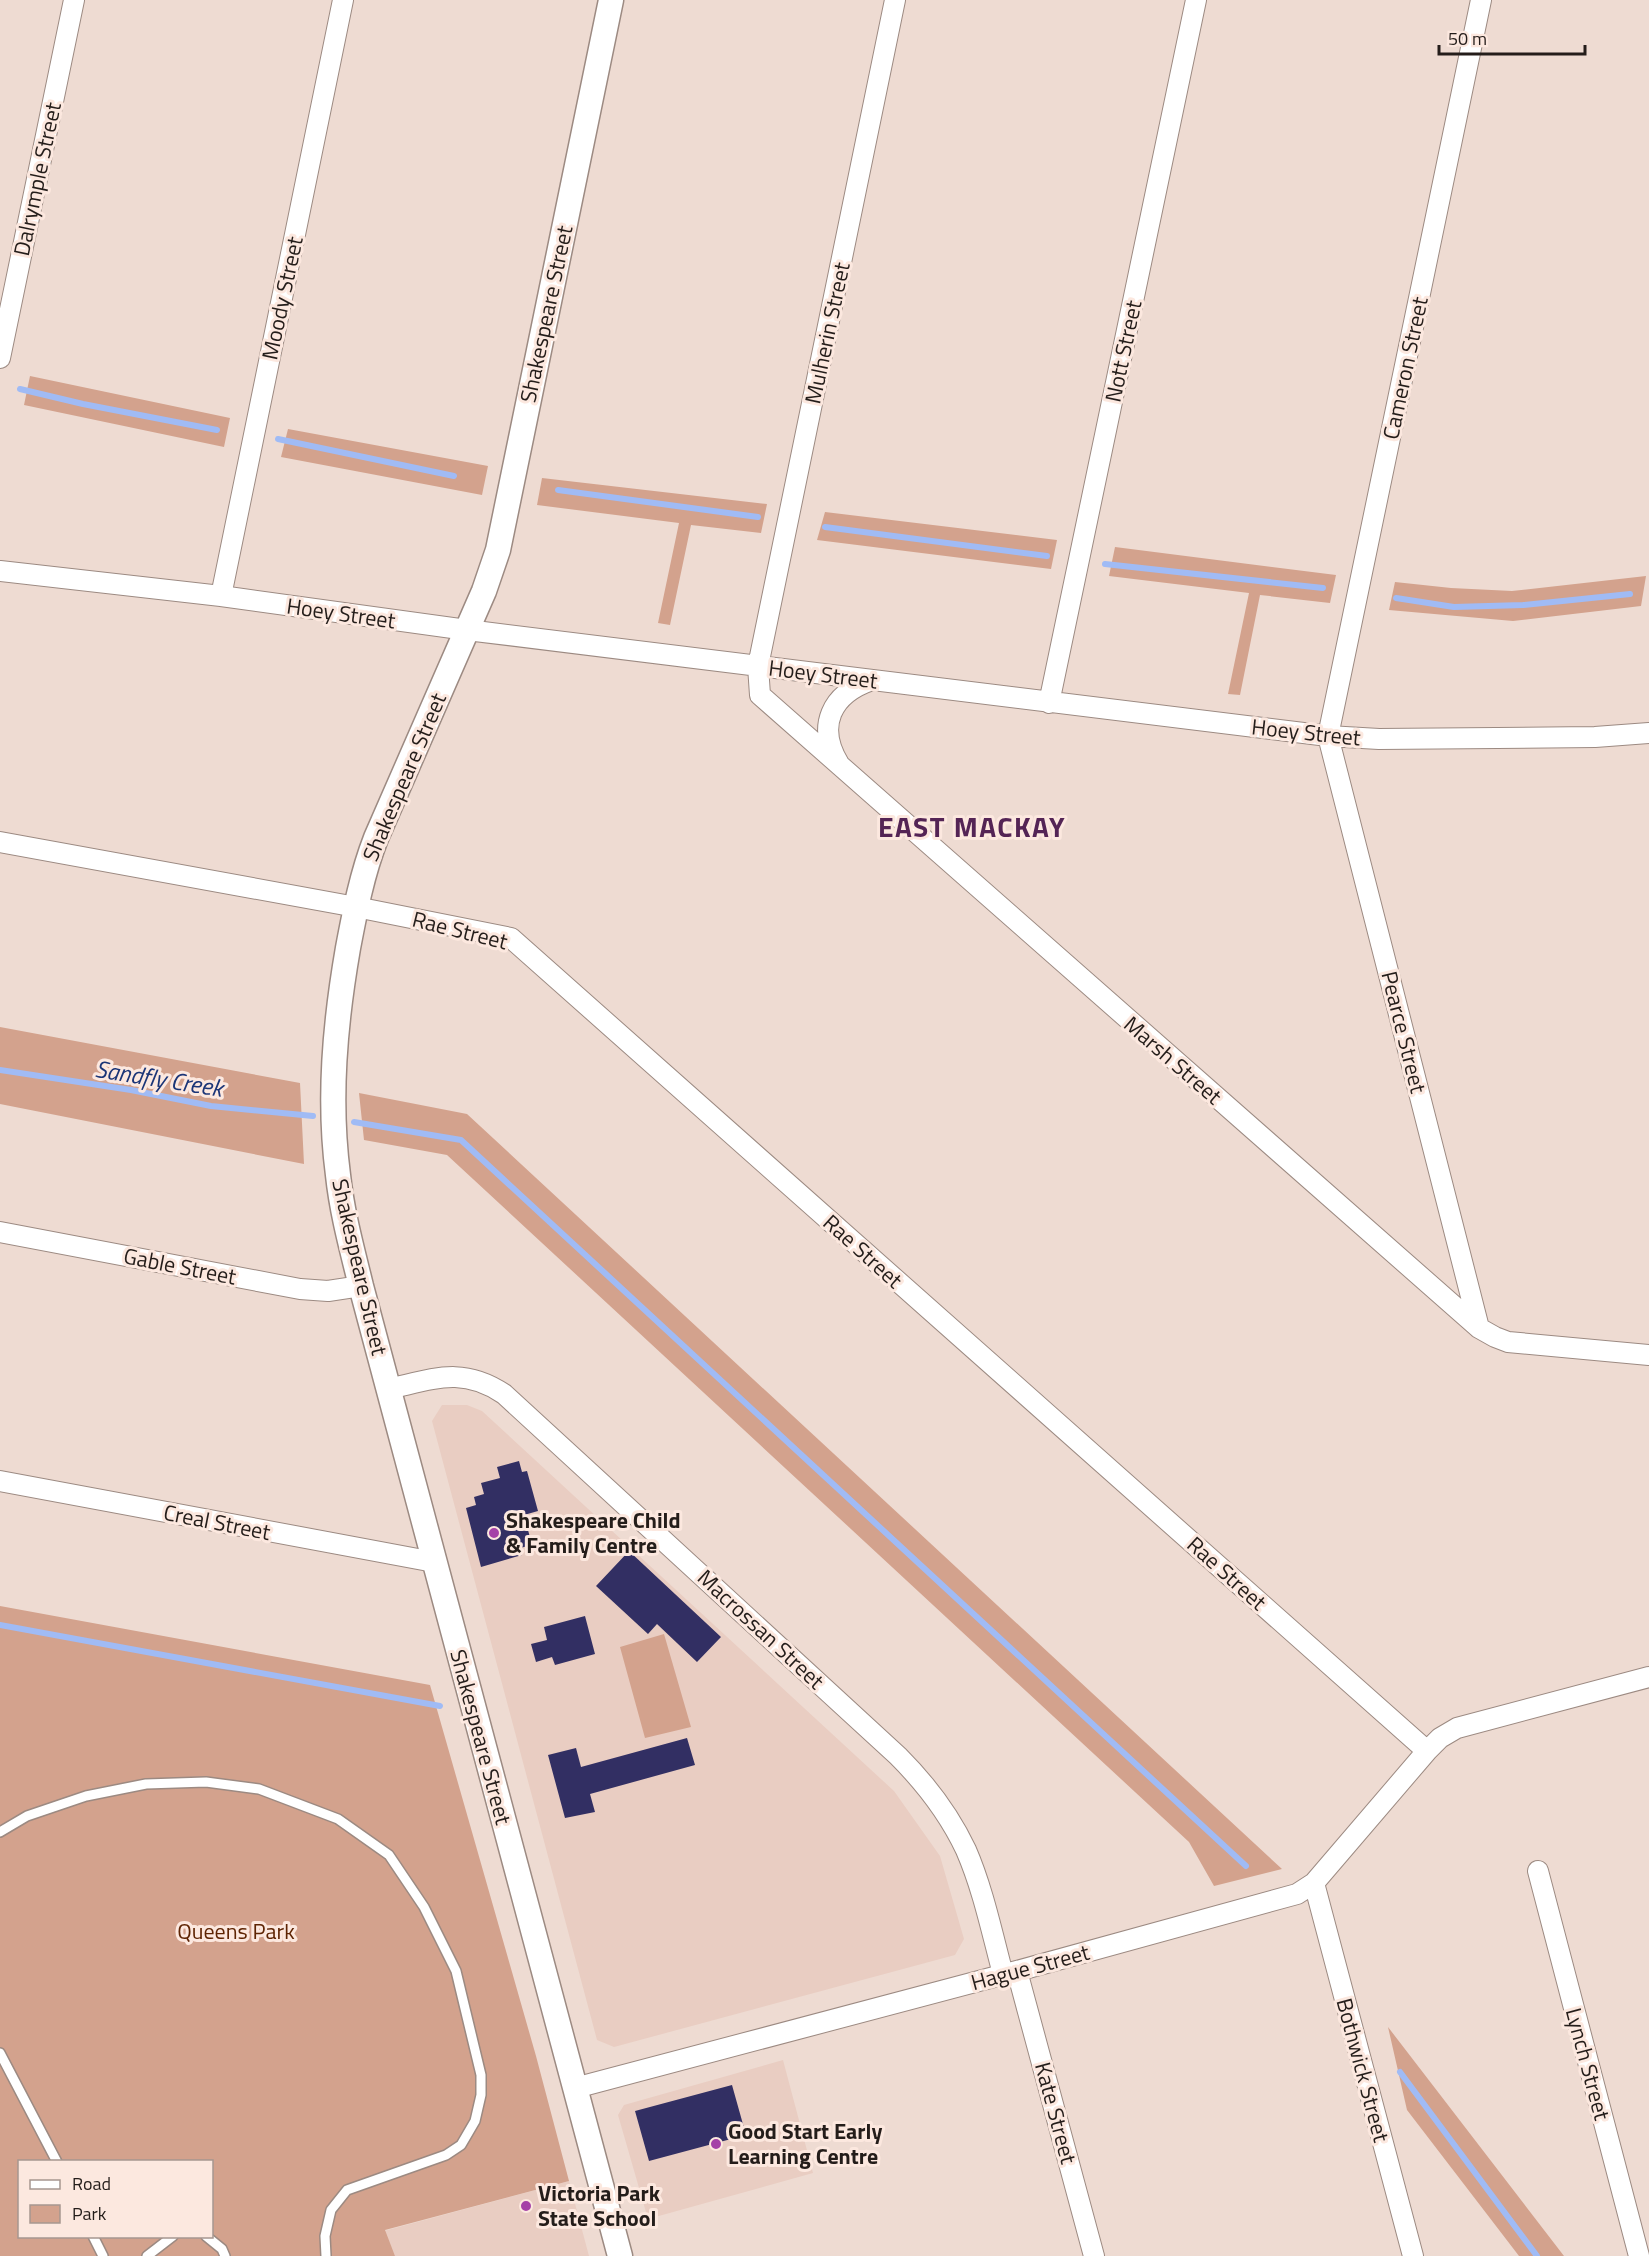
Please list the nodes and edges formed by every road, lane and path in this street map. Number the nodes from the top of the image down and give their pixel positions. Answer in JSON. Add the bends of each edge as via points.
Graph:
{"nodes":[{"id":1,"x":74,"y":0,"type":"edge"},
{"id":2,"x":344,"y":0,"type":"edge"},
{"id":3,"x":611,"y":0,"type":"edge"},
{"id":4,"x":895,"y":0,"type":"edge"},
{"id":5,"x":1196,"y":0,"type":"edge"},
{"id":6,"x":1481,"y":0,"type":"edge"},
{"id":7,"x":0,"y":358,"type":"edge"},
{"id":8,"x":0,"y":571,"type":"edge"},
{"id":9,"x":221,"y":596,"type":"junction"},
{"id":10,"x":467,"y":630,"type":"junction"},
{"id":11,"x":758,"y":666,"type":"junction"},
{"id":12,"x":872,"y":680,"type":"junction"},
{"id":13,"x":1049,"y":703,"type":"junction"},
{"id":14,"x":1649,"y":731,"type":"edge"},
{"id":15,"x":1328,"y":736,"type":"junction"},
{"id":16,"x":844,"y":771,"type":"junction"},
{"id":17,"x":0,"y":842,"type":"edge"},
{"id":18,"x":356,"y":907,"type":"junction"},
{"id":19,"x":0,"y":1232,"type":"edge"},
{"id":20,"x":361,"y":1286,"type":"junction"},
{"id":21,"x":1479,"y":1328,"type":"junction"},
{"id":22,"x":1649,"y":1355,"type":"edge"},
{"id":23,"x":388,"y":1389,"type":"junction"},
{"id":24,"x":0,"y":1481,"type":"edge"},
{"id":25,"x":434,"y":1562,"type":"junction"},
{"id":26,"x":1649,"y":1677,"type":"edge"},
{"id":27,"x":1427,"y":1751,"type":"junction"},
{"id":28,"x":0,"y":1832,"type":"edge"},
{"id":29,"x":1538,"y":1871,"type":"dead end"},
{"id":30,"x":1314,"y":1884,"type":"junction"},
{"id":31,"x":1010,"y":1973,"type":"junction"},
{"id":32,"x":0,"y":2053,"type":"edge"},
{"id":33,"x":575,"y":2088,"type":"junction"},
{"id":34,"x":56,"y":2160,"type":"edge"},
{"id":35,"x":94,"y":2238,"type":"edge"},
{"id":36,"x":170,"y":2238,"type":"edge"},
{"id":37,"x":208,"y":2238,"type":"edge"},
{"id":38,"x":102,"y":2256,"type":"edge"},
{"id":39,"x":147,"y":2256,"type":"edge"},
{"id":40,"x":225,"y":2256,"type":"edge"},
{"id":41,"x":326,"y":2256,"type":"edge"},
{"id":42,"x":620,"y":2256,"type":"edge"},
{"id":43,"x":1094,"y":2256,"type":"edge"},
{"id":44,"x":1413,"y":2256,"type":"edge"},
{"id":45,"x":1639,"y":2256,"type":"edge"}],
"edges":[{"from":1,"to":7,"type":"street","name":"Dalrymple Street"},
{"from":2,"to":9,"type":"street","name":"Moody Street"},
{"from":3,"to":10,"type":"street","name":"Shakespeare Street","via":[[498,549]]},
{"from":4,"to":11,"type":"street","name":"Mulherin Street"},
{"from":5,"to":13,"type":"street","name":"Nott Street"},
{"from":6,"to":15,"type":"street","name":"Cameron Street"},
{"from":8,"to":9,"type":"street","name":"Hoey Street"},
{"from":9,"to":10,"type":"street","name":"Hoey Street"},
{"from":10,"to":11,"type":"street","name":"Hoey Street"},
{"from":10,"to":18,"type":"street","name":"Shakespeare Street","via":[[376,838]]},
{"from":11,"to":12,"type":"street","name":"Hoey Street"},
{"from":11,"to":16,"type":"street","name":"Marsh Street","via":[[761,697]]},
{"from":12,"to":13,"type":"street","name":"Hoey Street"},
{"from":12,"to":16,"type":"street","via":[[844,694],[829,717],[832,750]]},
{"from":13,"to":15,"type":"street","name":"Hoey Street"},
{"from":14,"to":15,"type":"street","name":"Hoey Street","via":[[1595,737]]},
{"from":15,"to":21,"type":"street","name":"Pearce Street"},
{"from":16,"to":21,"type":"street","name":"Marsh Street"},
{"from":17,"to":18,"type":"street","name":"Rae Street"},
{"from":18,"to":20,"type":"street","name":"Shakespeare Street","via":[[339,1009],[333,1089],[343,1208]]},
{"from":18,"to":27,"type":"street","name":"Rae Street","via":[[511,938]]},
{"from":19,"to":20,"type":"street","name":"Gable Street","via":[[300,1289],[327,1291]]},
{"from":20,"to":23,"type":"street","name":"Shakespeare Street"},
{"from":21,"to":22,"type":"street","name":"Marsh Street","via":[[1508,1342]]},
{"from":23,"to":25,"type":"street","name":"Shakespeare Street"},
{"from":23,"to":31,"type":"street","name":"Macrossan Street","via":[[461,1376],[480,1380],[504,1394],[898,1756],[938,1801],[963,1845]]},
{"from":24,"to":25,"type":"street","name":"Creal Street"},
{"from":25,"to":33,"type":"street","name":"Shakespeare Street"},
{"from":26,"to":27,"type":"street","via":[[1457,1728]]},
{"from":27,"to":30,"type":"street","name":"Hague Street"},
{"from":28,"to":41,"type":"lane","via":[[27,1816],[86,1796],[146,1784],[206,1782],[259,1789],[338,1819],[389,1855],[424,1907],[456,1971],[481,2075],[481,2095],[474,2121],[461,2145],[446,2155],[346,2190],[331,2210],[325,2236]]},
{"from":29,"to":45,"type":"street","name":"Lynch Street"},
{"from":30,"to":31,"type":"street","name":"Hague Street","via":[[1286,1897]]},
{"from":30,"to":44,"type":"street","name":"Bothwick Street"},
{"from":31,"to":33,"type":"street","name":"Hague Street"},
{"from":31,"to":43,"type":"street","name":"Kate Street"},
{"from":32,"to":34,"type":"lane"},
{"from":33,"to":42,"type":"street","name":"Shakespeare Street"},
{"from":35,"to":38,"type":"lane"},
{"from":36,"to":39,"type":"lane"},
{"from":37,"to":40,"type":"lane"}]}
